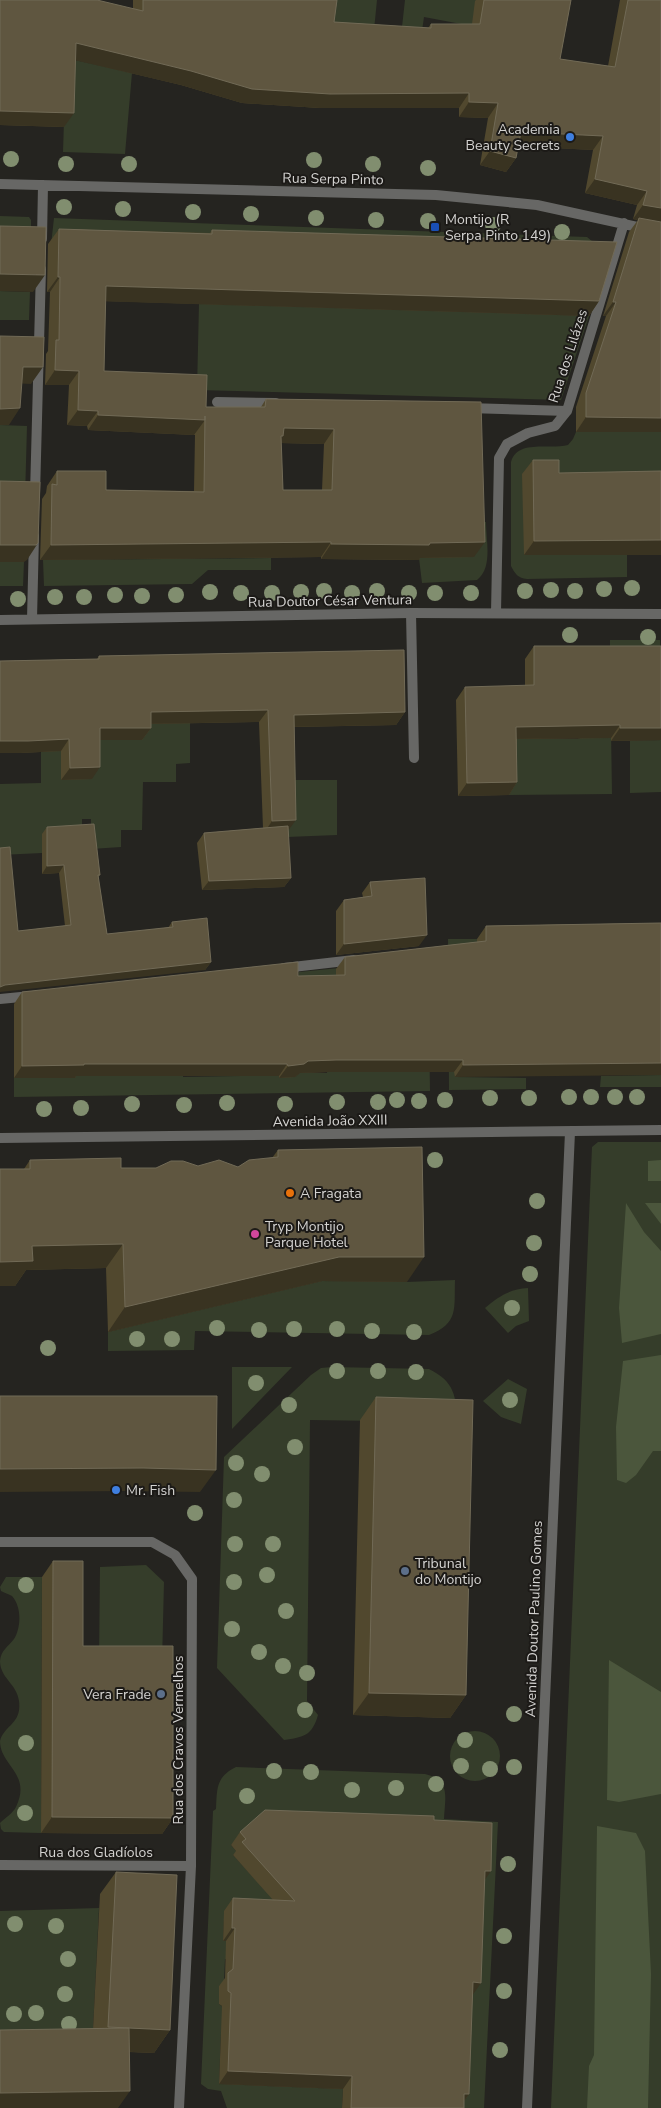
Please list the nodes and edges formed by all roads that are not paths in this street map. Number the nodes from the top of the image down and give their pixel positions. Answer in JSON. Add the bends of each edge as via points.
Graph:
{"nodes":[{"id":1,"x":0,"y":184,"type":"edge"},
{"id":2,"x":43,"y":185,"type":"junction"},
{"id":3,"x":624,"y":223,"type":"junction"},
{"id":4,"x":661,"y":232,"type":"edge"},
{"id":5,"x":217,"y":402,"type":"dead end"},
{"id":6,"x":287,"y":404,"type":"edge"},
{"id":7,"x":457,"y":408,"type":"edge"},
{"id":8,"x":567,"y":411,"type":"junction"},
{"id":9,"x":35,"y":506,"type":"edge"},
{"id":10,"x":35,"y":526,"type":"edge"},
{"id":11,"x":410,"y":613,"type":"junction"},
{"id":12,"x":496,"y":613,"type":"junction"},
{"id":13,"x":661,"y":614,"type":"edge"},
{"id":14,"x":32,"y":618,"type":"junction"},
{"id":15,"x":0,"y":620,"type":"edge"},
{"id":16,"x":414,"y":758,"type":"dead end"},
{"id":17,"x":361,"y":960,"type":"edge"},
{"id":18,"x":273,"y":969,"type":"edge"},
{"id":19,"x":39,"y":995,"type":"edge"},
{"id":20,"x":0,"y":999,"type":"edge"},
{"id":21,"x":661,"y":1130,"type":"edge"},
{"id":22,"x":570,"y":1132,"type":"junction"},
{"id":23,"x":0,"y":1138,"type":"edge"},
{"id":24,"x":0,"y":1542,"type":"edge"},
{"id":25,"x":0,"y":1865,"type":"edge"},
{"id":26,"x":191,"y":1866,"type":"junction"},
{"id":27,"x":179,"y":2108,"type":"edge"},
{"id":28,"x":527,"y":2108,"type":"edge"}],
"edges":[{"from":1,"to":2,"type":"street","name":"Rua Serpa Pinto"},
{"from":2,"to":3,"type":"street","name":"Rua Serpa Pinto","via":[[485,198]]},
{"from":2,"to":9,"type":"street"},
{"from":3,"to":4,"type":"street","name":"Rua Serpa Pinto"},
{"from":3,"to":8,"type":"street","name":"Rua dos Lilázes"},
{"from":5,"to":6,"type":"street"},
{"from":7,"to":8,"type":"street"},
{"from":8,"to":12,"type":"street","name":"Rua dos Lilázes","via":[[555,426],[528,433],[507,444],[498,458]]},
{"from":10,"to":14,"type":"street"},
{"from":11,"to":12,"type":"street","name":"Rua Doutor César Ventura"},
{"from":11,"to":14,"type":"street","name":"Rua Doutor César Ventura"},
{"from":11,"to":16,"type":"street"},
{"from":12,"to":13,"type":"street","name":"Rua Doutor César Ventura"},
{"from":14,"to":15,"type":"street","name":"Rua Doutor César Ventura"},
{"from":17,"to":18,"type":"street"},
{"from":19,"to":20,"type":"street"},
{"from":21,"to":22,"type":"street","name":"Avenida João XXIII"},
{"from":22,"to":23,"type":"street","name":"Avenida João XXIII"},
{"from":22,"to":28,"type":"street","name":"Avenida Doutor Paulino Gomes"},
{"from":24,"to":26,"type":"street","name":"Rua dos Cravos Vermelhos","via":[[152,1542],[175,1555],[192,1579]]},
{"from":25,"to":26,"type":"street","name":"Rua dos Gladíolos"},
{"from":26,"to":27,"type":"street","name":"Rua dos Cravos Vermelhos"}]}
